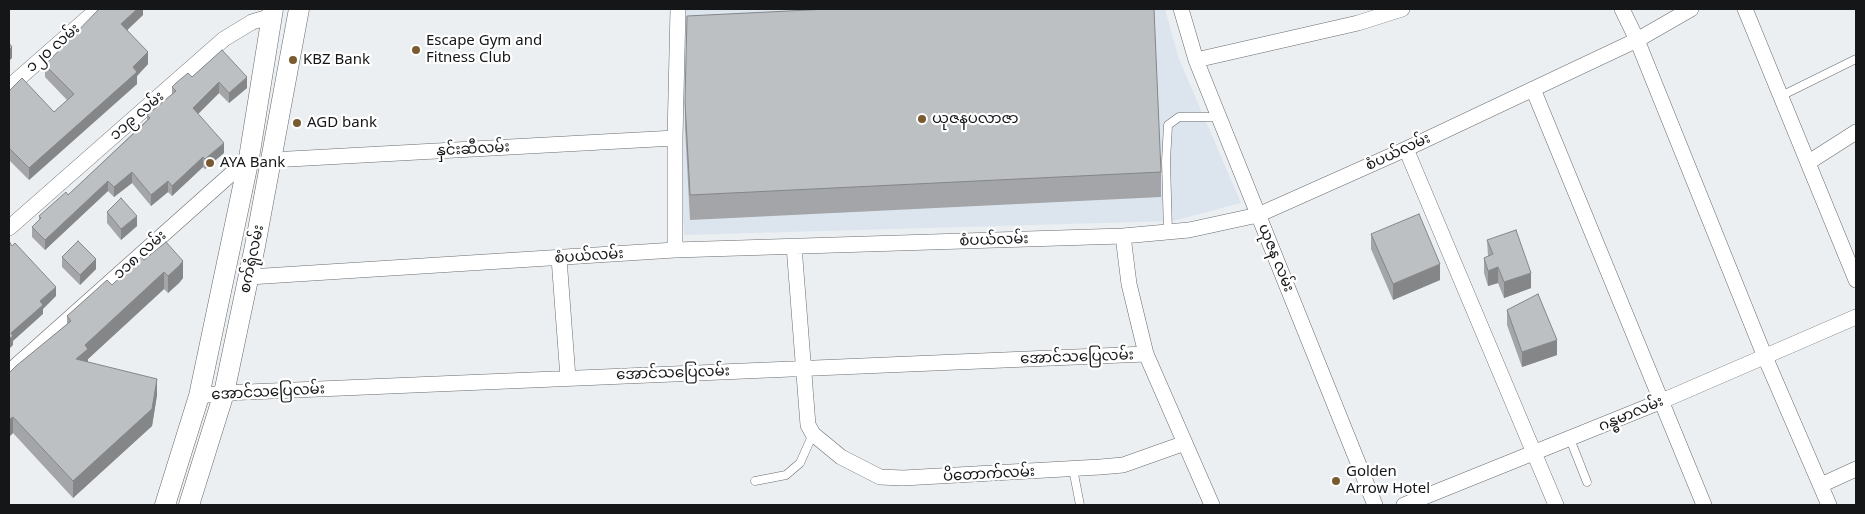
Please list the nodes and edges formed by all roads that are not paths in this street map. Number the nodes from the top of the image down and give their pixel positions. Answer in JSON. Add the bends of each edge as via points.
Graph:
{"nodes":[{"id":1,"x":98,"y":9,"type":"edge"},
{"id":2,"x":299,"y":9,"type":"edge"},
{"id":3,"x":678,"y":9,"type":"edge"},
{"id":4,"x":1181,"y":9,"type":"edge"},
{"id":5,"x":1402,"y":9,"type":"edge"},
{"id":6,"x":1622,"y":9,"type":"edge"},
{"id":7,"x":1691,"y":9,"type":"edge"},
{"id":8,"x":1745,"y":9,"type":"edge"},
{"id":9,"x":272,"y":12,"type":"edge"},
{"id":10,"x":1637,"y":40,"type":"junction"},
{"id":11,"x":1856,"y":59,"type":"edge"},
{"id":12,"x":1196,"y":60,"type":"junction"},
{"id":13,"x":9,"y":87,"type":"edge"},
{"id":14,"x":1533,"y":89,"type":"junction"},
{"id":15,"x":1781,"y":96,"type":"junction"},
{"id":16,"x":1219,"y":117,"type":"junction"},
{"id":17,"x":1856,"y":132,"type":"edge"},
{"id":18,"x":675,"y":138,"type":"junction"},
{"id":19,"x":1406,"y":149,"type":"junction"},
{"id":20,"x":250,"y":158,"type":"junction"},
{"id":21,"x":272,"y":160,"type":"junction"},
{"id":22,"x":1809,"y":162,"type":"junction"},
{"id":23,"x":1258,"y":215,"type":"junction"},
{"id":24,"x":9,"y":228,"type":"edge"},
{"id":25,"x":1168,"y":233,"type":"junction"},
{"id":26,"x":1123,"y":236,"type":"junction"},
{"id":27,"x":794,"y":246,"type":"junction"},
{"id":28,"x":675,"y":250,"type":"junction"},
{"id":29,"x":559,"y":258,"type":"junction"},
{"id":30,"x":249,"y":277,"type":"junction"},
{"id":31,"x":1856,"y":280,"type":"edge"},
{"id":32,"x":1856,"y":318,"type":"edge"},
{"id":33,"x":1146,"y":354,"type":"junction"},
{"id":34,"x":1765,"y":356,"type":"junction"},
{"id":35,"x":802,"y":368,"type":"junction"},
{"id":36,"x":9,"y":372,"type":"edge"},
{"id":37,"x":568,"y":378,"type":"junction"},
{"id":38,"x":224,"y":393,"type":"junction"},
{"id":39,"x":200,"y":396,"type":"junction"},
{"id":40,"x":1662,"y":401,"type":"junction"},
{"id":41,"x":810,"y":430,"type":"junction"},
{"id":42,"x":1570,"y":439,"type":"junction"},
{"id":43,"x":1185,"y":443,"type":"junction"},
{"id":44,"x":1535,"y":454,"type":"junction"},
{"id":45,"x":1073,"y":469,"type":"junction"},
{"id":46,"x":1856,"y":469,"type":"edge"},
{"id":47,"x":755,"y":481,"type":"dead end"},
{"id":48,"x":1587,"y":482,"type":"dead end"},
{"id":49,"x":1821,"y":485,"type":"junction"},
{"id":50,"x":165,"y":505,"type":"edge"},
{"id":51,"x":189,"y":505,"type":"edge"},
{"id":52,"x":1080,"y":505,"type":"edge"},
{"id":53,"x":1212,"y":505,"type":"edge"},
{"id":54,"x":1375,"y":505,"type":"edge"},
{"id":55,"x":1404,"y":505,"type":"edge"},
{"id":56,"x":1556,"y":505,"type":"edge"},
{"id":57,"x":1704,"y":505,"type":"edge"},
{"id":58,"x":1829,"y":505,"type":"edge"}],
"edges":[{"from":1,"to":13,"type":"street","name":"၁၂၀ လမ်း"},
{"from":2,"to":21,"type":"main road","name":"စက်ရုံလမ်း"},
{"from":3,"to":18,"type":"street"},
{"from":4,"to":12,"type":"street","name":"ယုဇန လမ်း"},
{"from":5,"to":12,"type":"street","via":[[1358,23]]},
{"from":6,"to":10,"type":"street"},
{"from":7,"to":10,"type":"street","name":"စံပယ်လမ်း"},
{"from":8,"to":15,"type":"street"},
{"from":9,"to":20,"type":"main road","name":"စက်ရုံလမ်း"},
{"from":9,"to":24,"type":"street","name":"၁၁၉ လမ်း","via":[[224,39]]},
{"from":10,"to":14,"type":"street","name":"စံပယ်လမ်း"},
{"from":10,"to":34,"type":"street"},
{"from":11,"to":15,"type":"lane"},
{"from":12,"to":16,"type":"street","name":"ယုဇန လမ်း"},
{"from":14,"to":19,"type":"street","name":"စံပယ်လမ်း"},
{"from":14,"to":40,"type":"street"},
{"from":15,"to":22,"type":"street"},
{"from":16,"to":23,"type":"street","name":"ယုဇန လမ်း"},
{"from":16,"to":25,"type":"lane","via":[[1179,117],[1168,125]]},
{"from":17,"to":22,"type":"street"},
{"from":18,"to":21,"type":"street","name":"နှင်းဆီလမ်း"},
{"from":18,"to":28,"type":"street"},
{"from":19,"to":23,"type":"street","name":"စံပယ်လမ်း"},
{"from":19,"to":44,"type":"street"},
{"from":20,"to":36,"type":"street","name":"၁၁၈ လမ်း"},
{"from":20,"to":39,"type":"main road","name":"စက်ရုံလမ်း"},
{"from":21,"to":30,"type":"main road","name":"စက်ရုံလမ်း"},
{"from":22,"to":31,"type":"street"},
{"from":23,"to":25,"type":"street","name":"စံပယ်လမ်း"},
{"from":23,"to":54,"type":"street","name":"ယုဇန လမ်း"},
{"from":25,"to":26,"type":"street","name":"စံပယ်လမ်း"},
{"from":26,"to":27,"type":"street","name":"စံပယ်လမ်း"},
{"from":26,"to":33,"type":"street","via":[[1129,284]]},
{"from":27,"to":28,"type":"street","name":"စံပယ်လမ်း"},
{"from":27,"to":35,"type":"street"},
{"from":28,"to":29,"type":"street","name":"စံပယ်လမ်း"},
{"from":29,"to":30,"type":"street","name":"စံပယ်လမ်း"},
{"from":29,"to":37,"type":"street"},
{"from":30,"to":38,"type":"main road","name":"စက်ရုံလမ်း"},
{"from":32,"to":34,"type":"street","name":"ဂန္ဓမာလမ်း"},
{"from":33,"to":35,"type":"street","name":"အောင်သပြေလမ်း"},
{"from":33,"to":43,"type":"street"},
{"from":34,"to":40,"type":"street","name":"ဂန္ဓမာလမ်း"},
{"from":34,"to":49,"type":"street"},
{"from":35,"to":37,"type":"street","name":"အောင်သပြေလမ်း"},
{"from":35,"to":41,"type":"street"},
{"from":37,"to":38,"type":"street","name":"အောင်သပြေလမ်း"},
{"from":38,"to":39,"type":"street","name":"အောင်သပြေလမ်း"},
{"from":38,"to":51,"type":"main road","name":"စက်ရုံလမ်း"},
{"from":39,"to":50,"type":"main road","name":"စက်ရုံလမ်း"},
{"from":40,"to":42,"type":"street","name":"ဂန္ဓမာလမ်း"},
{"from":40,"to":57,"type":"street"},
{"from":41,"to":45,"type":"street","name":"ပိတောက်လမ်း","via":[[841,456],[880,477]]},
{"from":41,"to":47,"type":"lane","via":[[800,463],[786,475]]},
{"from":42,"to":44,"type":"street","name":"ဂန္ဓမာလမ်း"},
{"from":42,"to":48,"type":"lane"},
{"from":43,"to":45,"type":"street","name":"ပိတောက်လမ်း","via":[[1123,465]]},
{"from":43,"to":53,"type":"street"},
{"from":44,"to":55,"type":"street","name":"ဂန္ဓမာလမ်း"},
{"from":44,"to":56,"type":"street"},
{"from":45,"to":52,"type":"lane"},
{"from":46,"to":49,"type":"street"},
{"from":49,"to":58,"type":"street"}]}
